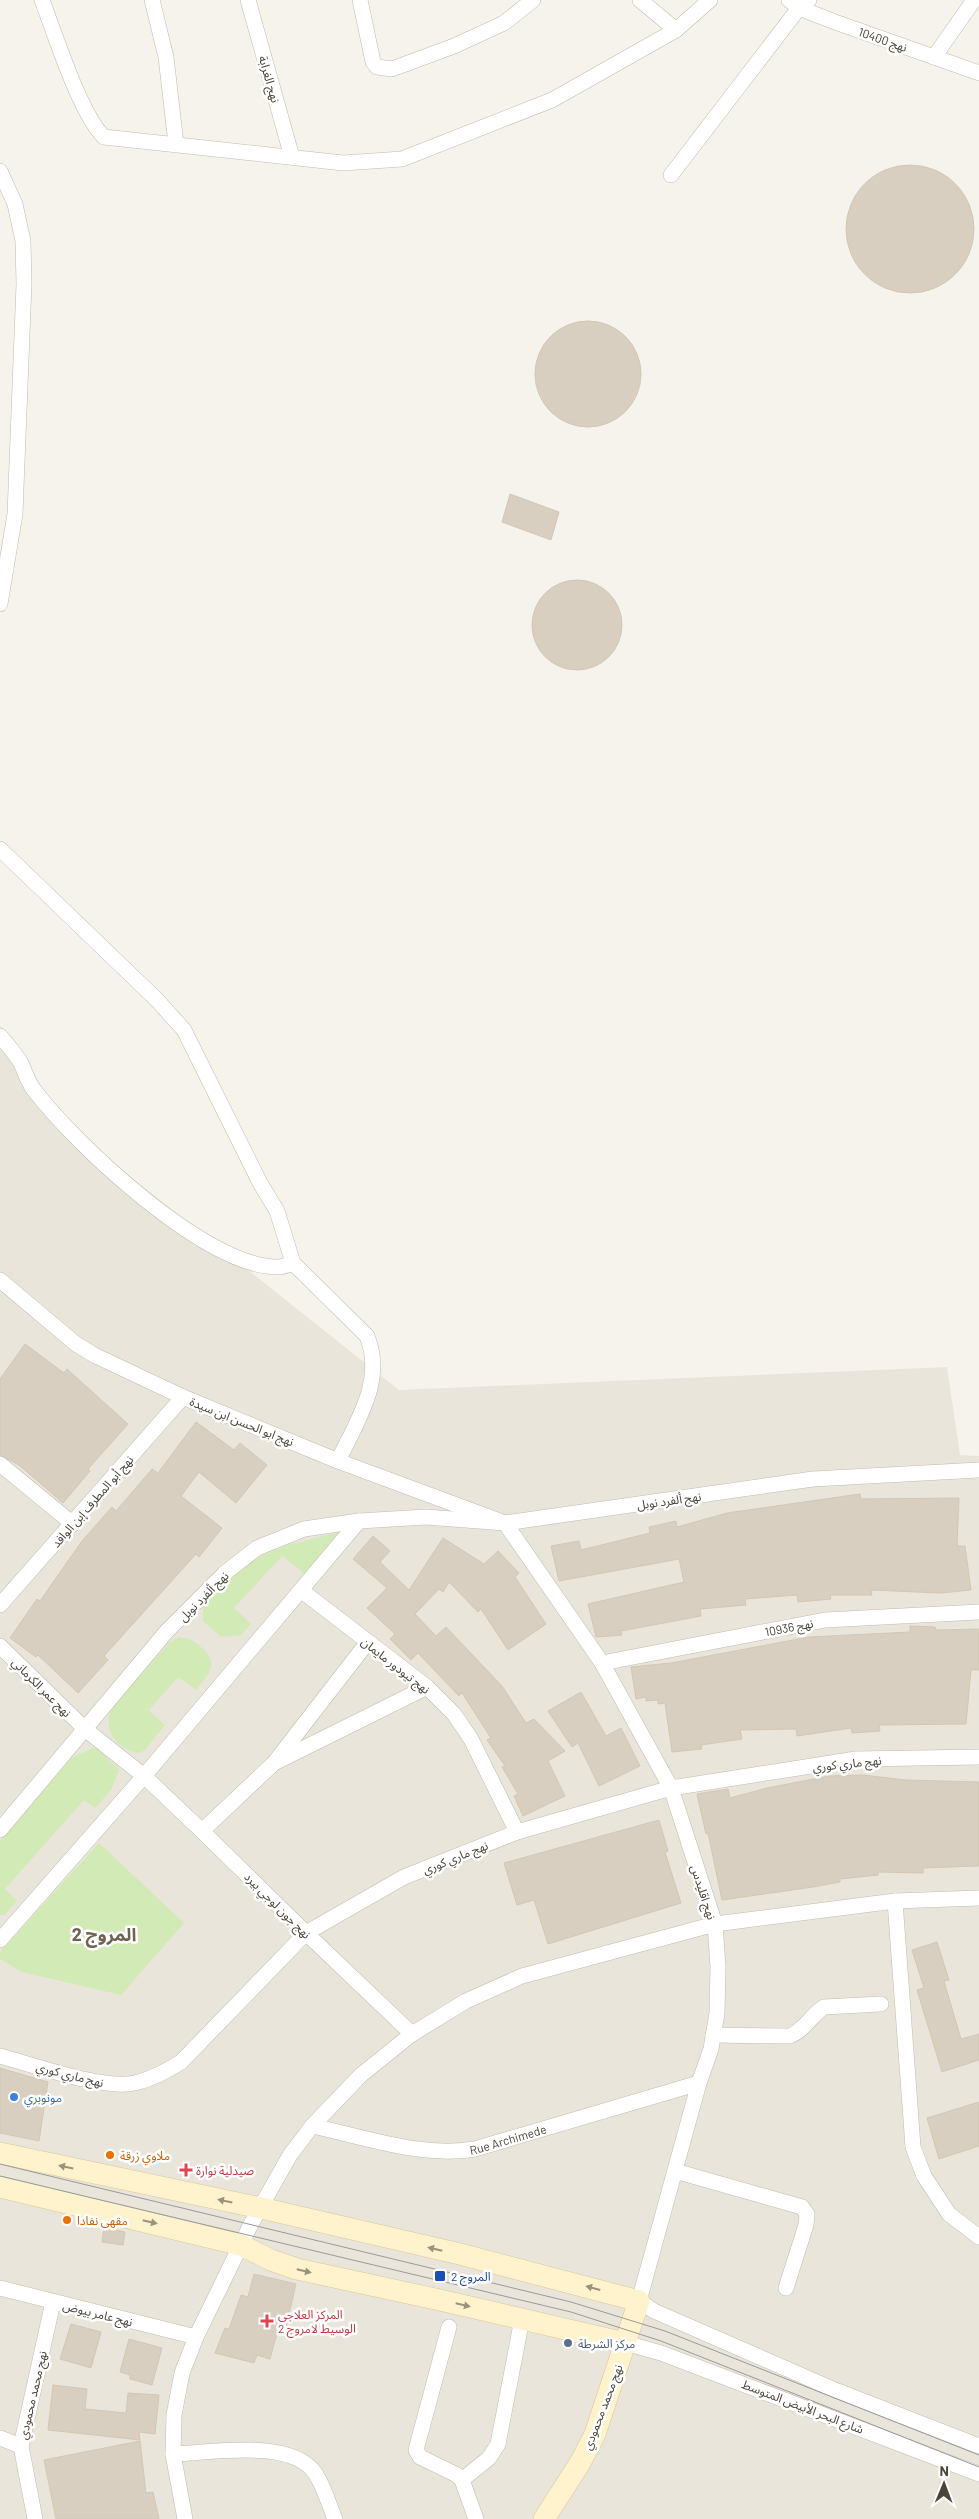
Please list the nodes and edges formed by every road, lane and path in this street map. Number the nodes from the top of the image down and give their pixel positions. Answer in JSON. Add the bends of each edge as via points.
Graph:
{"nodes":[{"id":1,"x":42,"y":0,"type":"edge"},
{"id":2,"x":152,"y":0,"type":"edge"},
{"id":3,"x":248,"y":0,"type":"edge"},
{"id":4,"x":360,"y":0,"type":"edge"},
{"id":5,"x":534,"y":0,"type":"edge"},
{"id":6,"x":640,"y":0,"type":"edge"},
{"id":7,"x":710,"y":0,"type":"edge"},
{"id":8,"x":974,"y":0,"type":"edge"},
{"id":9,"x":799,"y":3,"type":"edge"},
{"id":10,"x":676,"y":30,"type":"junction"},
{"id":11,"x":934,"y":57,"type":"junction"},
{"id":12,"x":979,"y":73,"type":"edge"},
{"id":13,"x":176,"y":144,"type":"junction"},
{"id":14,"x":292,"y":158,"type":"junction"},
{"id":15,"x":0,"y":170,"type":"edge"},
{"id":16,"x":671,"y":176,"type":"dead end"},
{"id":17,"x":0,"y":604,"type":"edge"},
{"id":18,"x":0,"y":849,"type":"edge"},
{"id":19,"x":0,"y":1036,"type":"edge"},
{"id":20,"x":293,"y":1263,"type":"junction"},
{"id":21,"x":0,"y":1280,"type":"edge"},
{"id":22,"x":183,"y":1397,"type":"junction"},
{"id":23,"x":338,"y":1461,"type":"junction"},
{"id":24,"x":0,"y":1464,"type":"edge"},
{"id":25,"x":979,"y":1470,"type":"edge"},
{"id":26,"x":359,"y":1521,"type":"junction"},
{"id":27,"x":506,"y":1523,"type":"junction"},
{"id":28,"x":73,"y":1524,"type":"junction"},
{"id":29,"x":302,"y":1591,"type":"junction"},
{"id":30,"x":0,"y":1605,"type":"edge"},
{"id":31,"x":979,"y":1612,"type":"edge"},
{"id":32,"x":367,"y":1642,"type":"junction"},
{"id":33,"x":0,"y":1646,"type":"edge"},
{"id":34,"x":602,"y":1663,"type":"junction"},
{"id":35,"x":428,"y":1687,"type":"junction"},
{"id":36,"x":85,"y":1729,"type":"junction"},
{"id":37,"x":979,"y":1757,"type":"edge"},
{"id":38,"x":274,"y":1764,"type":"junction"},
{"id":39,"x":144,"y":1776,"type":"junction"},
{"id":40,"x":671,"y":1788,"type":"junction"},
{"id":41,"x":0,"y":1830,"type":"edge"},
{"id":42,"x":202,"y":1831,"type":"junction"},
{"id":43,"x":517,"y":1832,"type":"junction"},
{"id":44,"x":979,"y":1898,"type":"edge"},
{"id":45,"x":895,"y":1901,"type":"junction"},
{"id":46,"x":715,"y":1924,"type":"junction"},
{"id":47,"x":306,"y":1934,"type":"junction"},
{"id":48,"x":0,"y":1940,"type":"edge"},
{"id":49,"x":881,"y":2004,"type":"dead end"},
{"id":50,"x":412,"y":2034,"type":"junction"},
{"id":51,"x":713,"y":2035,"type":"junction"},
{"id":52,"x":0,"y":2056,"type":"edge"},
{"id":53,"x":699,"y":2083,"type":"junction"},
{"id":54,"x":312,"y":2126,"type":"junction"},
{"id":55,"x":0,"y":2153,"type":"edge"},
{"id":56,"x":675,"y":2171,"type":"junction"},
{"id":57,"x":0,"y":2187,"type":"edge"},
{"id":58,"x":261,"y":2208,"type":"junction"},
{"id":59,"x":979,"y":2238,"type":"edge"},
{"id":60,"x":242,"y":2245,"type":"junction"},
{"id":61,"x":0,"y":2288,"type":"edge"},
{"id":62,"x":786,"y":2288,"type":"dead end"},
{"id":63,"x":53,"y":2302,"type":"junction"},
{"id":64,"x":639,"y":2302,"type":"junction"},
{"id":65,"x":522,"y":2318,"type":"junction"},
{"id":66,"x":449,"y":2327,"type":"dead end"},
{"id":67,"x":196,"y":2337,"type":"junction"},
{"id":68,"x":625,"y":2344,"type":"junction"},
{"id":69,"x":0,"y":2438,"type":"edge"},
{"id":70,"x":21,"y":2446,"type":"junction"},
{"id":71,"x":979,"y":2446,"type":"edge"},
{"id":72,"x":173,"y":2454,"type":"junction"},
{"id":73,"x":979,"y":2474,"type":"edge"},
{"id":74,"x":462,"y":2480,"type":"junction"},
{"id":75,"x":35,"y":2519,"type":"edge"},
{"id":76,"x":185,"y":2519,"type":"edge"},
{"id":77,"x":335,"y":2519,"type":"edge"},
{"id":78,"x":476,"y":2519,"type":"edge"},
{"id":79,"x":544,"y":2519,"type":"edge"}],
"edges":[{"from":1,"to":13,"type":"street","via":[[73,80],[99,132],[112,140]]},
{"from":2,"to":13,"type":"street","via":[[166,57]]},
{"from":3,"to":14,"type":"street","name":"نهج الغرابة"},
{"from":4,"to":5,"type":"street","via":[[373,62],[377,67],[392,69],[504,23]]},
{"from":6,"to":10,"type":"street"},
{"from":7,"to":10,"type":"street"},
{"from":8,"to":11,"type":"street"},
{"from":9,"to":11,"type":"street","name":"نهج 10400"},
{"from":9,"to":16,"type":"street"},
{"from":10,"to":14,"type":"street","via":[[552,100],[402,159],[343,163]]},
{"from":11,"to":12,"type":"street","name":"نهج 10400"},
{"from":13,"to":14,"type":"street"},
{"from":15,"to":17,"type":"street","via":[[15,204],[23,241],[24,284],[15,514]]},
{"from":18,"to":20,"type":"street","via":[[184,1030],[277,1211]]},
{"from":19,"to":20,"type":"street","via":[[20,1062],[32,1089],[64,1125],[144,1199],[178,1225],[234,1255],[280,1268]]},
{"from":20,"to":23,"type":"street","via":[[367,1336],[373,1351],[373,1380],[368,1398]]},
{"from":21,"to":22,"type":"street","name":"نهج ابو الحسن ابن سيدة","via":[[76,1344]]},
{"from":22,"to":23,"type":"street","name":"نهج ابو الحسن ابن سيدة"},
{"from":22,"to":28,"type":"street","name":"نهج أبو المطرف إبن الوافد"},
{"from":23,"to":27,"type":"street","name":"نهج ابو الحسن ابن سيدة"},
{"from":24,"to":28,"type":"street"},
{"from":25,"to":27,"type":"street","name":"نهج ألفرد نوبل","via":[[813,1479]]},
{"from":26,"to":27,"type":"street","name":"نهج ألفرد نوبل","via":[[426,1517]]},
{"from":26,"to":29,"type":"street"},
{"from":26,"to":36,"type":"street","name":"نهج ألفرد نوبل","via":[[304,1529],[257,1548],[241,1560],[167,1631]]},
{"from":27,"to":34,"type":"street","name":"نهج اقليدس"},
{"from":28,"to":30,"type":"street","name":"نهج أبو المطرف إبن الوافد"},
{"from":29,"to":32,"type":"street","name":"نهج تيودور مايمان"},
{"from":29,"to":39,"type":"street"},
{"from":31,"to":34,"type":"street","name":"نهج 10936","via":[[825,1620]]},
{"from":32,"to":35,"type":"street","name":"نهج تيودور مايمان"},
{"from":32,"to":38,"type":"street"},
{"from":33,"to":36,"type":"street","name":"نهج عمر الكرماني"},
{"from":34,"to":40,"type":"street","name":"نهج اقليدس"},
{"from":35,"to":38,"type":"street"},
{"from":35,"to":43,"type":"street","name":"نهج تيودور مايمان","via":[[454,1714],[471,1739]]},
{"from":36,"to":39,"type":"street"},
{"from":36,"to":41,"type":"street","name":"نهج ألفرد نوبل"},
{"from":37,"to":40,"type":"street","name":"نهج ماري كوري","via":[[856,1760]]},
{"from":38,"to":42,"type":"street"},
{"from":39,"to":42,"type":"street","name":"نهج جون لوجي بيرد"},
{"from":39,"to":48,"type":"street"},
{"from":40,"to":43,"type":"street","name":"نهج ماري كوري"},
{"from":40,"to":46,"type":"street","name":"نهج اقليدس"},
{"from":42,"to":47,"type":"street","name":"نهج جون لوجي بيرد"},
{"from":43,"to":47,"type":"street","name":"نهج ماري كوري","via":[[404,1877]]},
{"from":44,"to":45,"type":"street"},
{"from":45,"to":46,"type":"street"},
{"from":45,"to":59,"type":"street","via":[[913,2147],[924,2176],[949,2214]]},
{"from":46,"to":50,"type":"street","via":[[522,1976],[466,2001]]},
{"from":46,"to":51,"type":"street","name":"نهج اقليدس","via":[[718,1967]]},
{"from":47,"to":50,"type":"street","name":"نهج جون لوجي بيرد"},
{"from":47,"to":52,"type":"street","name":"نهج ماري كوري","via":[[181,2062],[160,2075],[134,2083],[107,2084]]},
{"from":49,"to":51,"type":"street","via":[[824,2007],[816,2011],[801,2031],[790,2036]]},
{"from":50,"to":54,"type":"street","via":[[362,2076]]},
{"from":51,"to":53,"type":"street","name":"نهج اقليدس"},
{"from":53,"to":54,"type":"street","name":"Rue Archimede","via":[[475,2149],[450,2153]]},
{"from":53,"to":56,"type":"street","name":"نهج اقليدس"},
{"from":54,"to":58,"type":"street","via":[[290,2155]]},
{"from":58,"to":55,"type":"street","one_way":true},
{"from":56,"to":62,"type":"street","via":[[802,2207],[807,2214],[806,2225]]},
{"from":56,"to":64,"type":"street","name":"نهج اقليدس"},
{"from":57,"to":60,"type":"street","one_way":true},
{"from":58,"to":60,"type":"street"},
{"from":64,"to":58,"type":"street","one_way":true,"via":[[460,2254]]},
{"from":60,"to":65,"type":"street","one_way":true,"via":[[297,2269]]},
{"from":60,"to":67,"type":"street"},
{"from":61,"to":63,"type":"street","name":"نهج عامر بيوض"},
{"from":63,"to":67,"type":"street","name":"نهج عامر بيوض"},
{"from":63,"to":70,"type":"street","name":"نهج محمد محمودي"},
{"from":64,"to":68,"type":"street","name":"نهج محمد محمودي"},
{"from":64,"to":71,"type":"street","via":[[835,2390]]},
{"from":65,"to":68,"type":"street"},
{"from":65,"to":74,"type":"street","via":[[498,2444],[489,2458]]},
{"from":66,"to":74,"type":"street","via":[[416,2450],[420,2457]]},
{"from":67,"to":72,"type":"street","via":[[182,2373],[174,2415]]},
{"from":68,"to":73,"type":"street","name":"شارع البحر الأبيض المتوسط","via":[[661,2353]]},
{"from":68,"to":79,"type":"street","name":"نهج محمد محمودي","via":[[595,2434]]},
{"from":69,"to":70,"type":"street"},
{"from":70,"to":75,"type":"street","name":"نهج محمد محمودي"},
{"from":72,"to":76,"type":"street"},
{"from":72,"to":77,"type":"street","via":[[270,2450],[298,2457],[315,2473]]},
{"from":74,"to":78,"type":"street"}]}
